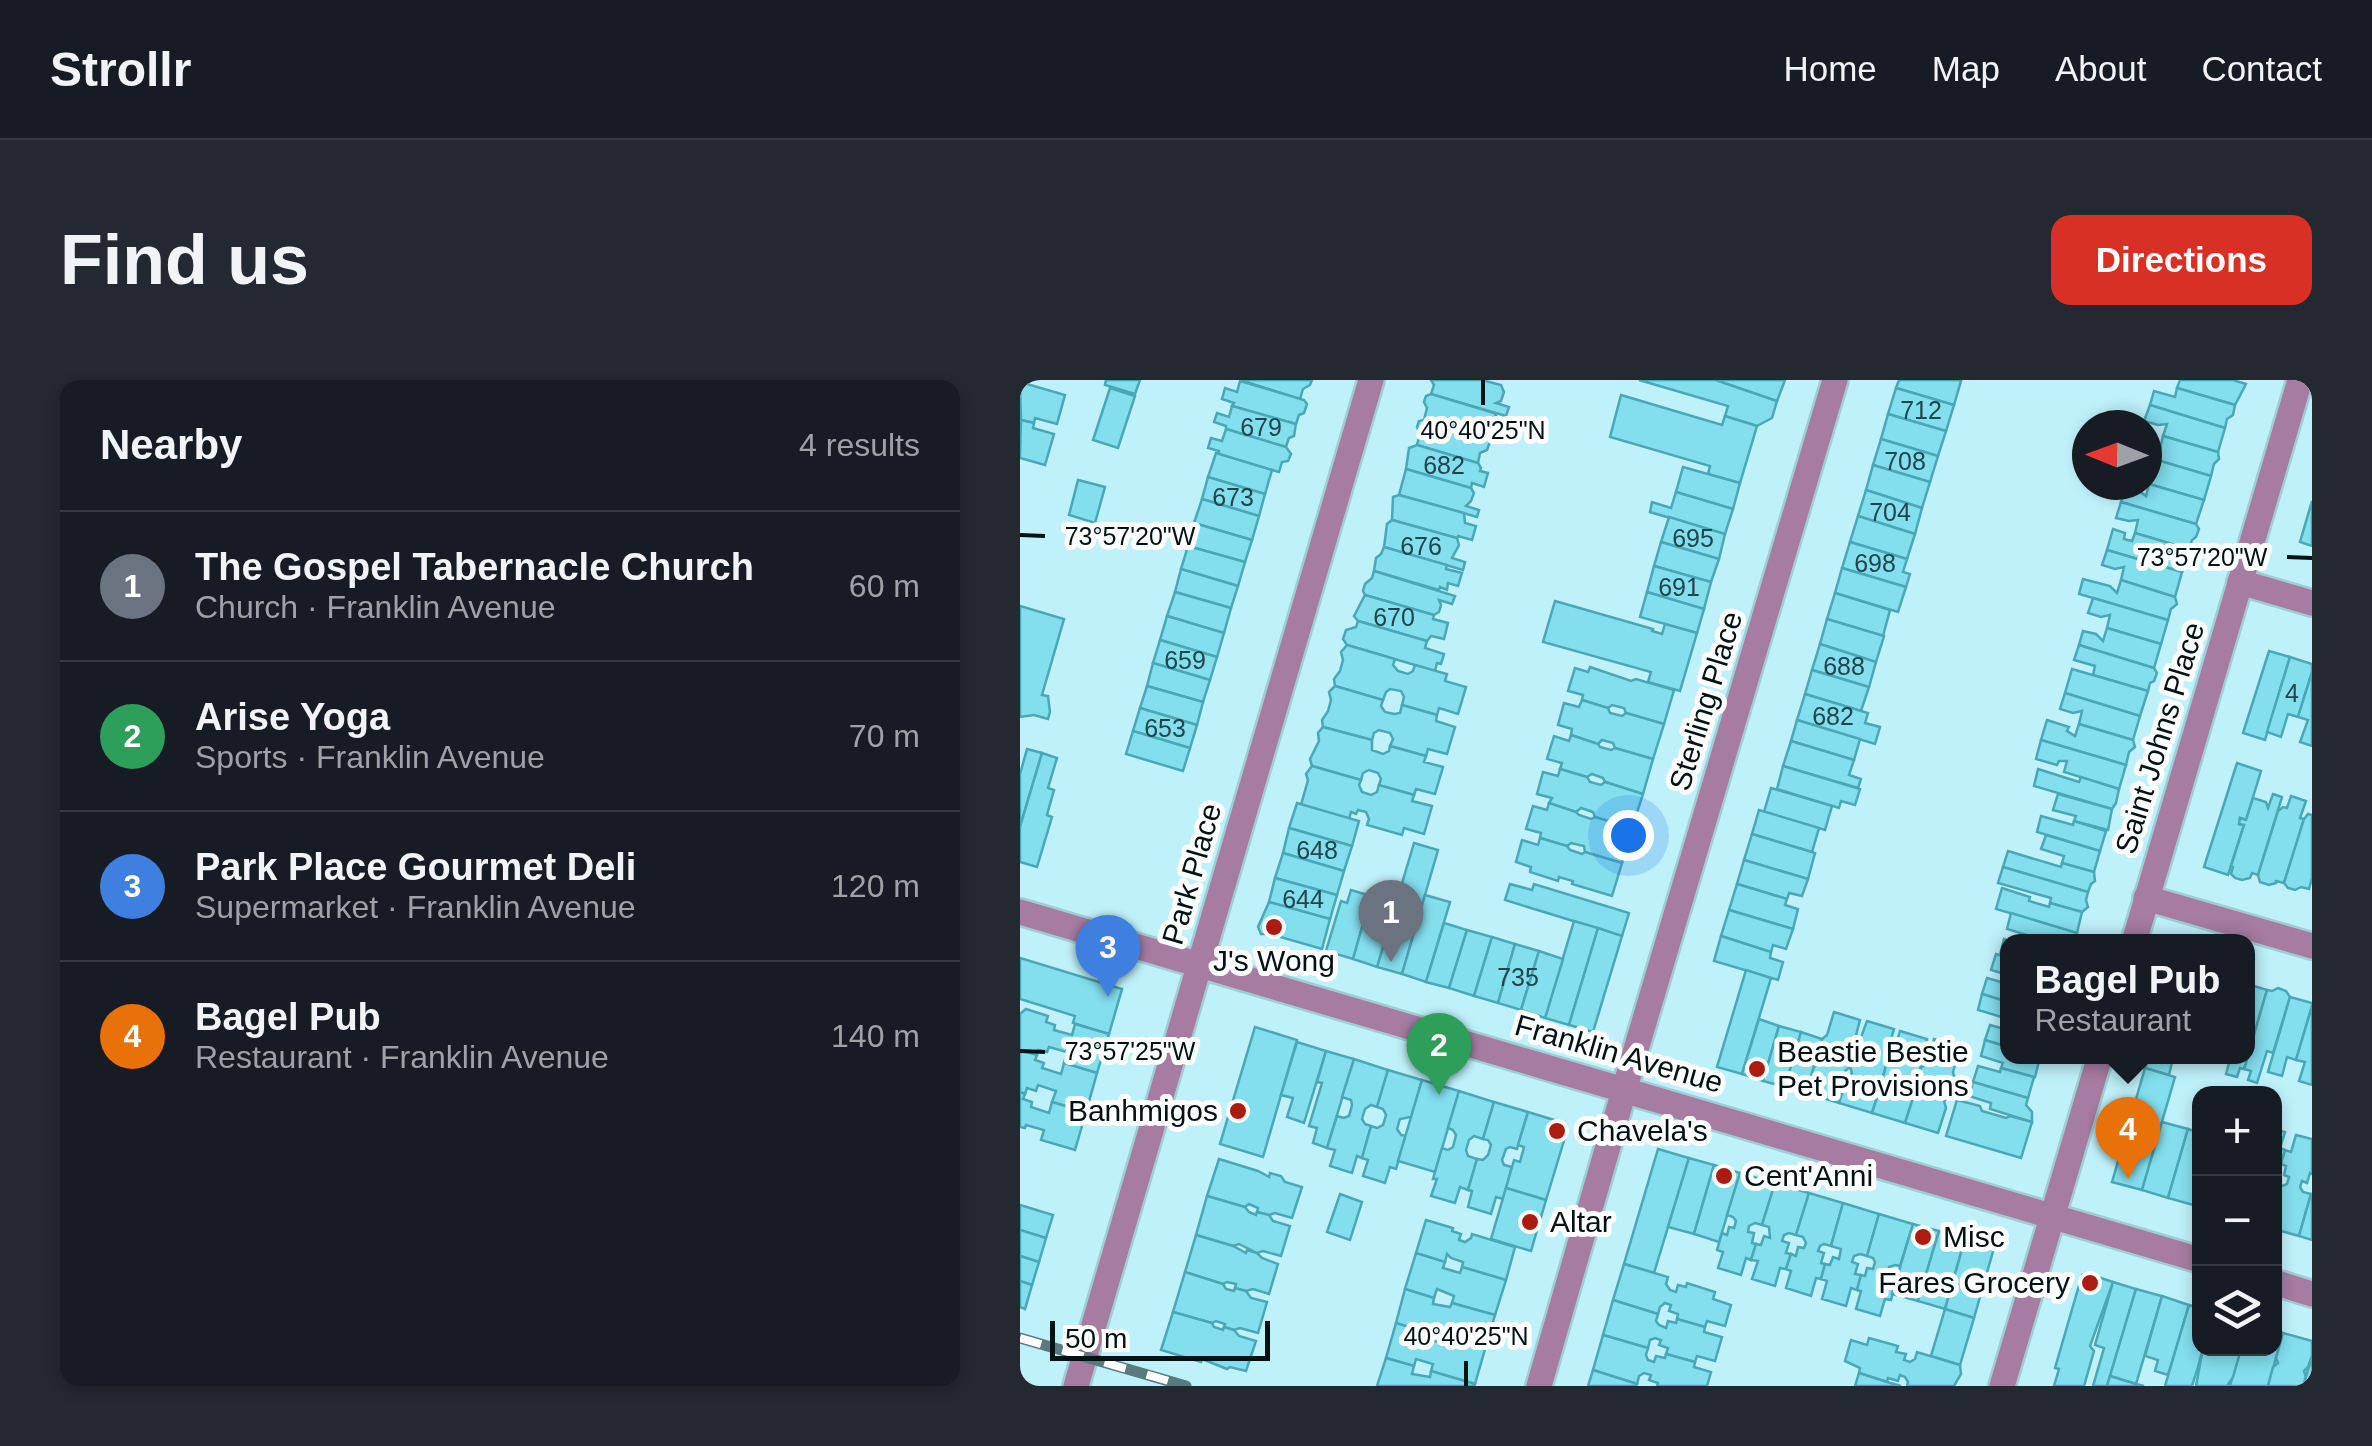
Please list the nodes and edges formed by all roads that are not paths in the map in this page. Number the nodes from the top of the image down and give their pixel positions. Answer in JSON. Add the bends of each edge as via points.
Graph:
{"nodes":[{"id":1,"x":1371,"y":380,"type":"edge"},
{"id":2,"x":1835,"y":380,"type":"edge"},
{"id":3,"x":2300,"y":380,"type":"edge"},
{"id":4,"x":2240,"y":582,"type":"junction"},
{"id":5,"x":2312,"y":603,"type":"edge"},
{"id":6,"x":2146,"y":898,"type":"junction"},
{"id":7,"x":1020,"y":912,"type":"edge"},
{"id":8,"x":2136,"y":934,"type":"edge"},
{"id":9,"x":2312,"y":946,"type":"edge"},
{"id":10,"x":1200,"y":965,"type":"junction"},
{"id":11,"x":2098,"y":1064,"type":"edge"},
{"id":12,"x":1625,"y":1090,"type":"junction"},
{"id":13,"x":2052,"y":1216,"type":"junction"},
{"id":14,"x":2192,"y":1258,"type":"edge"},
{"id":15,"x":2282,"y":1285,"type":"edge"},
{"id":16,"x":2312,"y":1294,"type":"edge"},
{"id":17,"x":1076,"y":1386,"type":"edge"},
{"id":18,"x":1540,"y":1386,"type":"edge"},
{"id":19,"x":2002,"y":1386,"type":"edge"}],
"edges":[{"from":1,"to":10,"type":"street","name":"Park Place"},
{"from":2,"to":12,"type":"street","name":"Sterling Place"},
{"from":3,"to":4,"type":"street","name":"Saint Johns Place"},
{"from":4,"to":5,"type":"street"},
{"from":4,"to":6,"type":"street","name":"Saint Johns Place"},
{"from":6,"to":8,"type":"street","name":"Saint Johns Place"},
{"from":6,"to":9,"type":"street"},
{"from":7,"to":10,"type":"street","name":"Franklin Avenue"},
{"from":10,"to":12,"type":"street","name":"Franklin Avenue"},
{"from":10,"to":17,"type":"street","name":"Park Place"},
{"from":11,"to":13,"type":"street"},
{"from":12,"to":13,"type":"street","name":"Franklin Avenue"},
{"from":12,"to":18,"type":"street","name":"Sterling Place"},
{"from":13,"to":14,"type":"street","name":"Franklin Avenue"},
{"from":13,"to":19,"type":"street"},
{"from":15,"to":16,"type":"street"}]}
